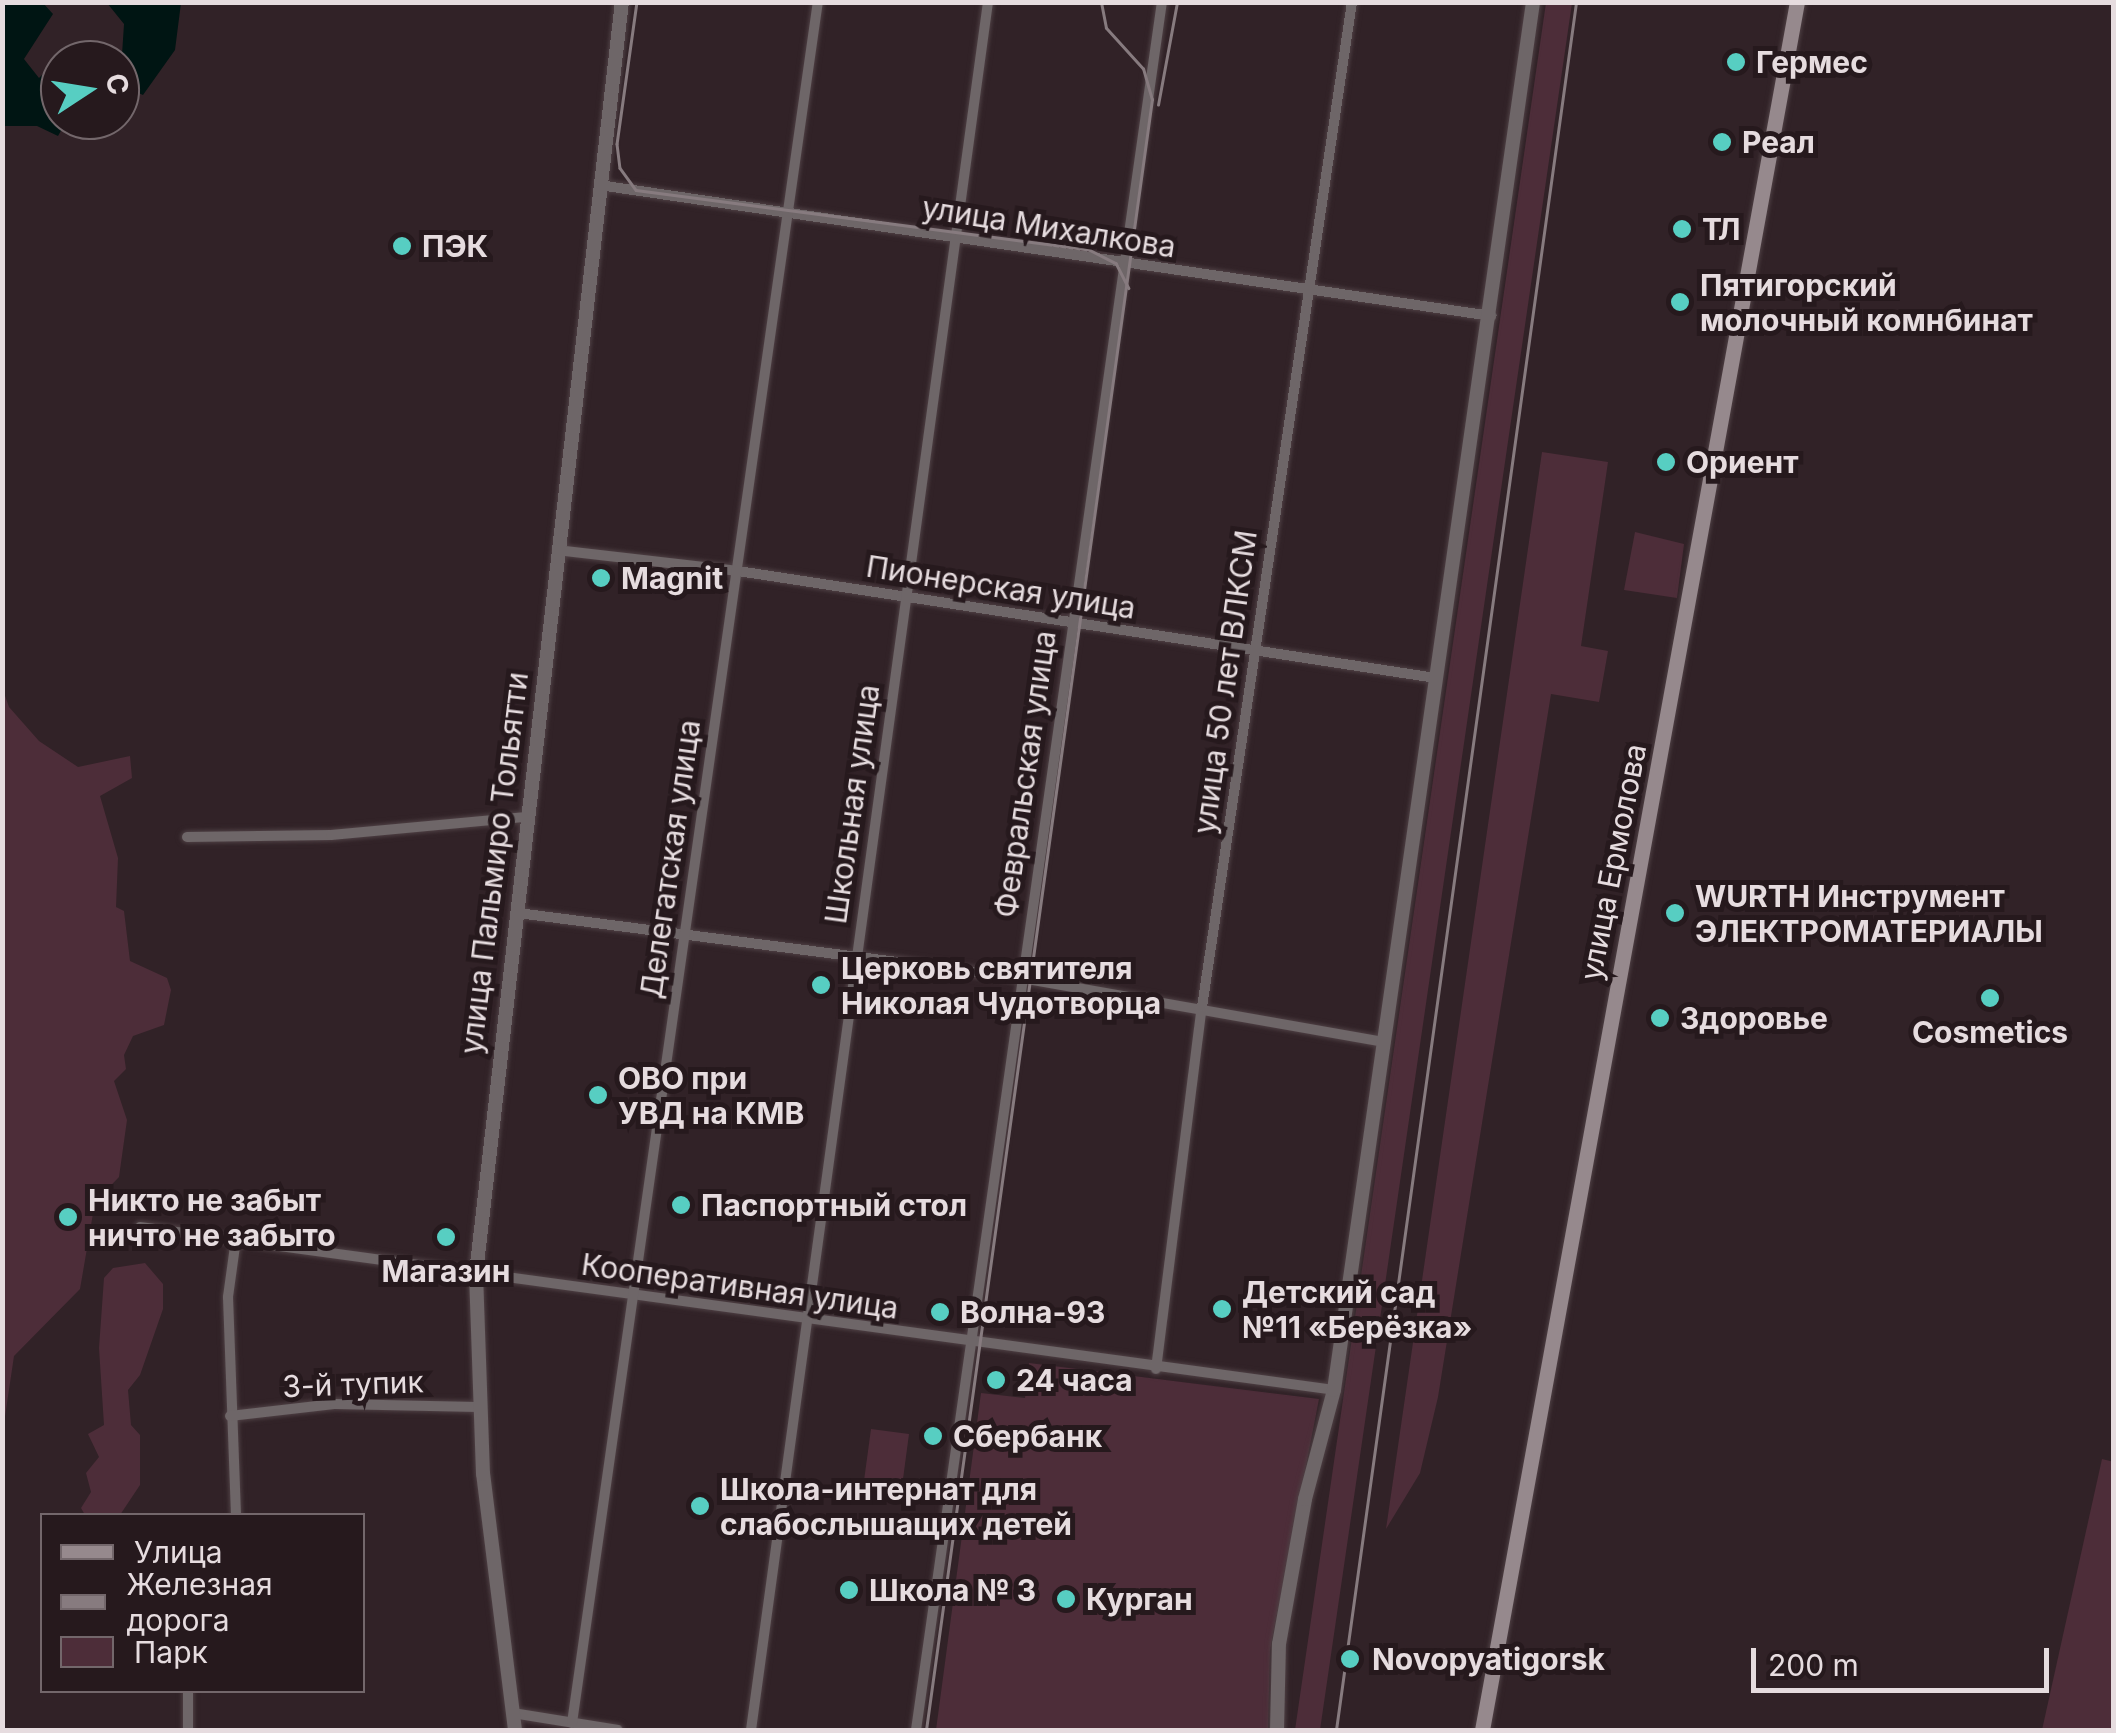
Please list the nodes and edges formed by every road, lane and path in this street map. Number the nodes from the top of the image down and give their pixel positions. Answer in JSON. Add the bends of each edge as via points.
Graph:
{"nodes":[{"id":1,"x":622,"y":2,"type":"edge"},
{"id":2,"x":818,"y":2,"type":"edge"},
{"id":3,"x":988,"y":2,"type":"edge"},
{"id":4,"x":1162,"y":2,"type":"edge"},
{"id":5,"x":1352,"y":2,"type":"edge"},
{"id":6,"x":1531,"y":2,"type":"edge"},
{"id":7,"x":1796,"y":2,"type":"edge"},
{"id":8,"x":600,"y":185,"type":"junction"},
{"id":9,"x":791,"y":216,"type":"junction"},
{"id":10,"x":958,"y":238,"type":"junction"},
{"id":11,"x":1123,"y":262,"type":"junction"},
{"id":12,"x":1306,"y":292,"type":"junction"},
{"id":13,"x":1492,"y":316,"type":"junction"},
{"id":14,"x":558,"y":550,"type":"junction"},
{"id":15,"x":738,"y":571,"type":"junction"},
{"id":16,"x":906,"y":598,"type":"junction"},
{"id":17,"x":1072,"y":624,"type":"junction"},
{"id":18,"x":1256,"y":651,"type":"junction"},
{"id":19,"x":1436,"y":678,"type":"junction"},
{"id":20,"x":526,"y":817,"type":"junction"},
{"id":21,"x":187,"y":837,"type":"dead end"},
{"id":22,"x":518,"y":914,"type":"junction"},
{"id":23,"x":684,"y":936,"type":"junction"},
{"id":24,"x":856,"y":958,"type":"junction"},
{"id":25,"x":1021,"y":978,"type":"junction"},
{"id":26,"x":1202,"y":1007,"type":"junction"},
{"id":27,"x":1385,"y":1042,"type":"junction"},
{"id":28,"x":140,"y":1227,"type":"dead end"},
{"id":29,"x":236,"y":1239,"type":"junction"},
{"id":30,"x":476,"y":1274,"type":"junction"},
{"id":31,"x":634,"y":1295,"type":"junction"},
{"id":32,"x":805,"y":1320,"type":"junction"},
{"id":33,"x":971,"y":1345,"type":"junction"},
{"id":34,"x":1156,"y":1369,"type":"junction"},
{"id":35,"x":1334,"y":1390,"type":"junction"},
{"id":36,"x":478,"y":1408,"type":"junction"},
{"id":37,"x":230,"y":1416,"type":"junction"},
{"id":38,"x":236,"y":1513,"type":"edge"},
{"id":39,"x":188,"y":1693,"type":"edge"},
{"id":40,"x":513,"y":1713,"type":"junction"},
{"id":41,"x":572,"y":1723,"type":"junction"},
{"id":42,"x":188,"y":1730,"type":"edge"},
{"id":43,"x":515,"y":1730,"type":"edge"},
{"id":44,"x":618,"y":1730,"type":"edge"},
{"id":45,"x":750,"y":1730,"type":"edge"},
{"id":46,"x":916,"y":1730,"type":"edge"},
{"id":47,"x":1277,"y":1730,"type":"edge"},
{"id":48,"x":1482,"y":1730,"type":"edge"}],
"edges":[{"from":1,"to":8,"type":"street","name":"улица Пальмиро Тольятти"},
{"from":2,"to":9,"type":"street","name":"Делегатская улица"},
{"from":3,"to":10,"type":"street","name":"Школьная улица"},
{"from":4,"to":11,"type":"street","name":"Февральская улица"},
{"from":5,"to":12,"type":"street","name":"улица 50 лет ВЛКСМ"},
{"from":6,"to":13,"type":"street"},
{"from":7,"to":48,"type":"main road","name":"улица Ермолова"},
{"from":8,"to":9,"type":"street","name":"улица Михалкова"},
{"from":8,"to":14,"type":"street","name":"улица Пальмиро Тольятти"},
{"from":9,"to":10,"type":"street","name":"улица Михалкова"},
{"from":9,"to":15,"type":"street","name":"Делегатская улица"},
{"from":10,"to":11,"type":"street","name":"улица Михалкова"},
{"from":10,"to":16,"type":"street","name":"Школьная улица"},
{"from":11,"to":12,"type":"street","name":"улица Михалкова"},
{"from":11,"to":17,"type":"street","name":"Февральская улица"},
{"from":12,"to":13,"type":"street","name":"улица Михалкова"},
{"from":12,"to":18,"type":"street","name":"улица 50 лет ВЛКСМ"},
{"from":13,"to":19,"type":"street"},
{"from":14,"to":15,"type":"street","name":"Пионерская улица"},
{"from":14,"to":20,"type":"street","name":"улица Пальмиро Тольятти"},
{"from":15,"to":16,"type":"street","name":"Пионерская улица"},
{"from":15,"to":23,"type":"street","name":"Делегатская улица"},
{"from":16,"to":17,"type":"street","name":"Пионерская улица"},
{"from":16,"to":24,"type":"street","name":"Школьная улица"},
{"from":17,"to":18,"type":"street","name":"Пионерская улица"},
{"from":17,"to":25,"type":"street","name":"Февральская улица"},
{"from":18,"to":19,"type":"street","name":"Пионерская улица"},
{"from":18,"to":26,"type":"street","name":"улица 50 лет ВЛКСМ"},
{"from":19,"to":27,"type":"street"},
{"from":20,"to":21,"type":"street","via":[[331,835]]},
{"from":20,"to":22,"type":"street","name":"улица Пальмиро Тольятти"},
{"from":22,"to":23,"type":"street"},
{"from":22,"to":30,"type":"street","name":"улица Пальмиро Тольятти"},
{"from":23,"to":24,"type":"street"},
{"from":23,"to":31,"type":"street","name":"Делегатская улица"},
{"from":24,"to":25,"type":"street"},
{"from":24,"to":32,"type":"street","name":"Школьная улица"},
{"from":25,"to":26,"type":"street"},
{"from":25,"to":33,"type":"street","name":"Февральская улица"},
{"from":26,"to":27,"type":"street"},
{"from":26,"to":34,"type":"street","name":"улица 50 лет ВЛКСМ"},
{"from":27,"to":35,"type":"street"},
{"from":28,"to":29,"type":"street","name":"Кооперативная улица"},
{"from":29,"to":30,"type":"street","name":"Кооперативная улица"},
{"from":29,"to":37,"type":"street","via":[[228,1297]]},
{"from":30,"to":31,"type":"street","name":"Кооперативная улица"},
{"from":30,"to":36,"type":"street","name":"улица Пальмиро Тольятти"},
{"from":31,"to":32,"type":"street","name":"Кооперативная улица"},
{"from":31,"to":41,"type":"street","name":"Делегатская улица"},
{"from":32,"to":33,"type":"street","name":"Кооперативная улица"},
{"from":32,"to":45,"type":"street","name":"Школьная улица"},
{"from":33,"to":34,"type":"street","name":"Кооперативная улица"},
{"from":33,"to":46,"type":"street","name":"Февральская улица"},
{"from":34,"to":35,"type":"street","name":"Кооперативная улица"},
{"from":35,"to":47,"type":"street","via":[[1305,1499],[1279,1644]]},
{"from":36,"to":37,"type":"street","name":"3-й тупик","via":[[334,1404]]},
{"from":36,"to":40,"type":"street","name":"улица Пальмиро Тольятти"},
{"from":37,"to":38,"type":"street"},
{"from":39,"to":42,"type":"street"},
{"from":40,"to":41,"type":"street"},
{"from":40,"to":43,"type":"street","name":"улица Пальмиро Тольятти"},
{"from":41,"to":44,"type":"street"}]}
